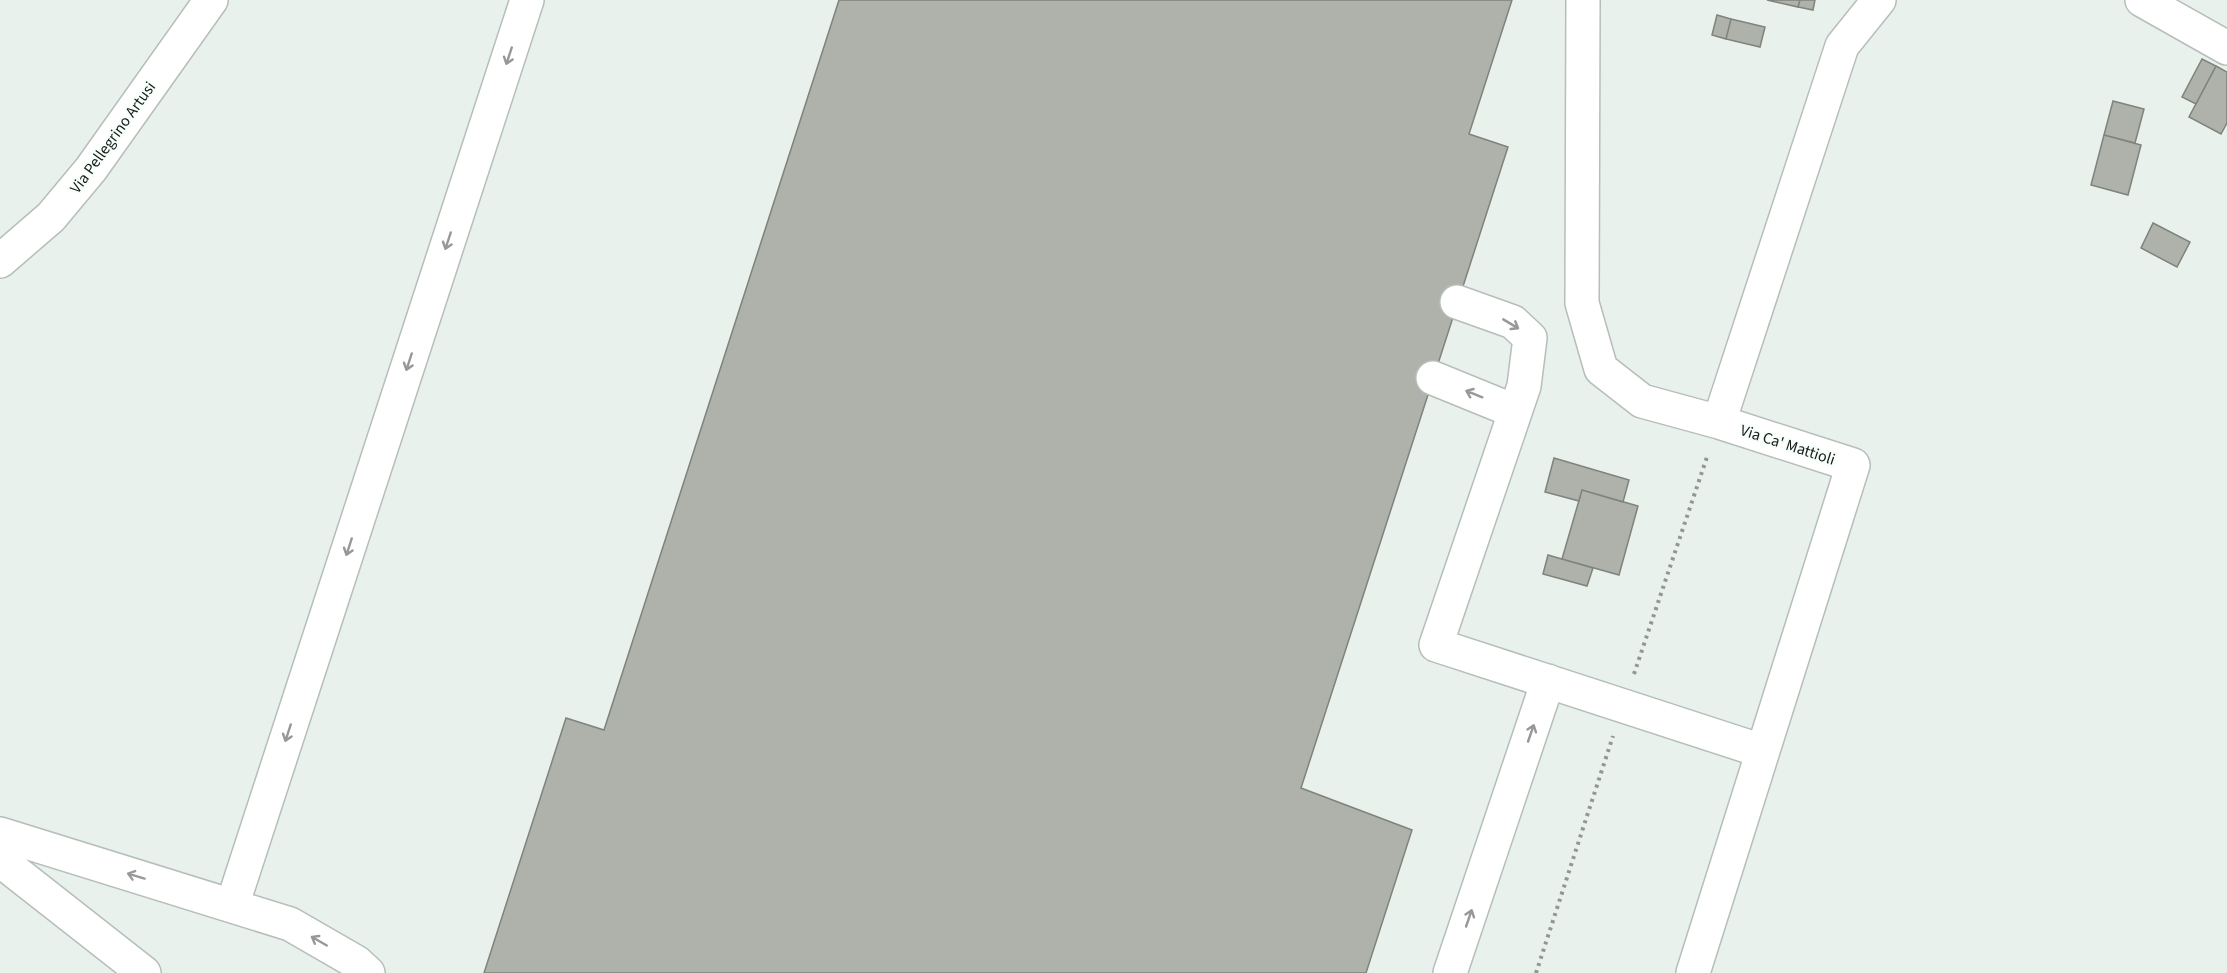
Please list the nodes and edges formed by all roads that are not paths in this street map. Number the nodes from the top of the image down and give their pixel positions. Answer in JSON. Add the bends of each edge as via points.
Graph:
{"nodes":[{"id":1,"x":211,"y":0,"type":"edge"},
{"id":2,"x":527,"y":0,"type":"edge"},
{"id":3,"x":1583,"y":0,"type":"edge"},
{"id":4,"x":1879,"y":0,"type":"edge"},
{"id":5,"x":2142,"y":0,"type":"edge"},
{"id":6,"x":2227,"y":48,"type":"edge"},
{"id":7,"x":0,"y":261,"type":"edge"},
{"id":8,"x":1457,"y":302,"type":"dead end"},
{"id":9,"x":1433,"y":378,"type":"dead end"},
{"id":10,"x":1514,"y":411,"type":"junction"},
{"id":11,"x":1719,"y":422,"type":"junction"},
{"id":12,"x":1548,"y":681,"type":"junction"},
{"id":13,"x":1762,"y":751,"type":"junction"},
{"id":14,"x":0,"y":834,"type":"edge"},
{"id":15,"x":0,"y":860,"type":"edge"},
{"id":16,"x":232,"y":906,"type":"junction"},
{"id":17,"x":144,"y":973,"type":"edge"},
{"id":18,"x":368,"y":973,"type":"edge"},
{"id":19,"x":1450,"y":973,"type":"edge"},
{"id":20,"x":1693,"y":973,"type":"edge"}],
"edges":[{"from":1,"to":7,"type":"street","name":"Via Pellegrino Artusi","via":[[91,170],[51,217]]},
{"from":2,"to":16,"type":"street","one_way":true},
{"from":3,"to":11,"type":"street","via":[[1582,303],[1601,369],[1642,401]]},
{"from":4,"to":11,"type":"street","name":"Via Ca' Mattioli","via":[[1842,46]]},
{"from":5,"to":6,"type":"street"},
{"from":8,"to":10,"type":"street","one_way":true,"via":[[1513,322],[1530,338],[1524,386]]},
{"from":10,"to":9,"type":"street","one_way":true},
{"from":10,"to":12,"type":"street","via":[[1436,645]]},
{"from":11,"to":13,"type":"street","name":"Via Ca' Mattioli","via":[[1853,465]]},
{"from":12,"to":13,"type":"street"},
{"from":19,"to":12,"type":"street","one_way":true},
{"from":13,"to":20,"type":"street","name":"Via Ca' Mattioli"},
{"from":16,"to":14,"type":"street","one_way":true},
{"from":15,"to":17,"type":"street"},
{"from":18,"to":16,"type":"street","one_way":true,"via":[[290,924]]}]}
